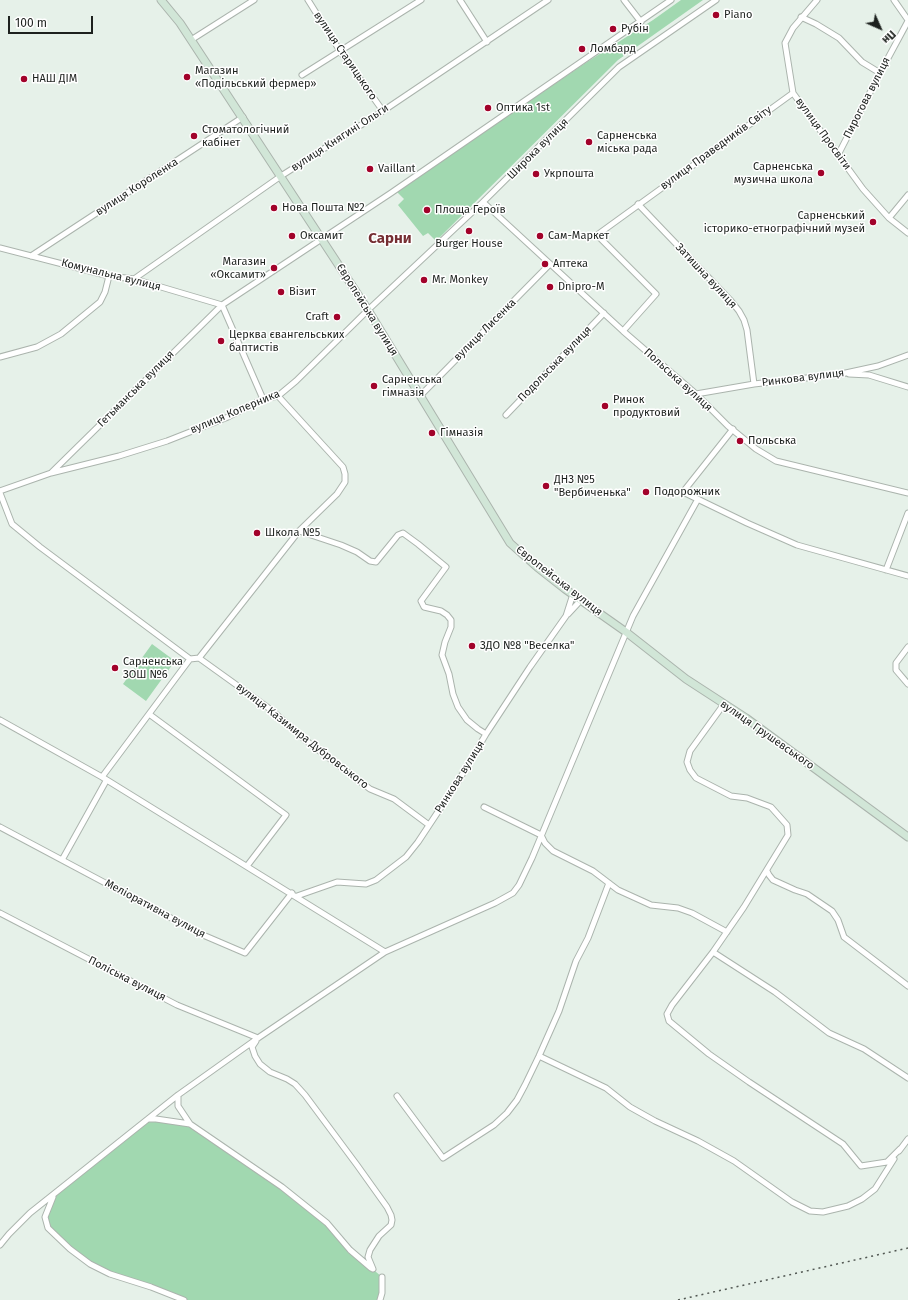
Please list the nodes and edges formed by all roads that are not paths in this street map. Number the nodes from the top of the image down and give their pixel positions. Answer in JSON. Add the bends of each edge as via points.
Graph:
{"nodes":[{"id":1,"x":161,"y":0,"type":"edge"},
{"id":2,"x":254,"y":0,"type":"edge"},
{"id":3,"x":308,"y":0,"type":"edge"},
{"id":4,"x":421,"y":0,"type":"edge"},
{"id":5,"x":460,"y":0,"type":"edge"},
{"id":6,"x":548,"y":0,"type":"edge"},
{"id":7,"x":624,"y":0,"type":"edge"},
{"id":8,"x":671,"y":0,"type":"edge"},
{"id":9,"x":716,"y":0,"type":"edge"},
{"id":10,"x":817,"y":0,"type":"edge"},
{"id":11,"x":894,"y":0,"type":"edge"},
{"id":12,"x":801,"y":17,"type":"junction"},
{"id":13,"x":908,"y":20,"type":"edge"},
{"id":14,"x":641,"y":22,"type":"junction"},
{"id":15,"x":191,"y":40,"type":"junction"},
{"id":16,"x":487,"y":42,"type":"junction"},
{"id":17,"x":340,"y":51,"type":"junction"},
{"id":18,"x":880,"y":73,"type":"junction"},
{"id":19,"x":302,"y":75,"type":"dead end"},
{"id":20,"x":793,"y":92,"type":"junction"},
{"id":21,"x":383,"y":111,"type":"junction"},
{"id":22,"x":243,"y":118,"type":"junction"},
{"id":23,"x":838,"y":154,"type":"junction"},
{"id":24,"x":281,"y":176,"type":"junction"},
{"id":25,"x":908,"y":195,"type":"edge"},
{"id":26,"x":484,"y":202,"type":"junction"},
{"id":27,"x":638,"y":204,"type":"junction"},
{"id":28,"x":889,"y":218,"type":"junction"},
{"id":29,"x":908,"y":233,"type":"edge"},
{"id":30,"x":321,"y":239,"type":"junction"},
{"id":31,"x":0,"y":248,"type":"edge"},
{"id":32,"x":31,"y":256,"type":"junction"},
{"id":33,"x":550,"y":264,"type":"junction"},
{"id":34,"x":109,"y":276,"type":"junction"},
{"id":35,"x":134,"y":279,"type":"junction"},
{"id":36,"x":222,"y":305,"type":"junction"},
{"id":37,"x":368,"y":310,"type":"junction"},
{"id":38,"x":604,"y":313,"type":"junction"},
{"id":39,"x":623,"y":331,"type":"junction"},
{"id":40,"x":908,"y":355,"type":"edge"},
{"id":41,"x":0,"y":357,"type":"edge"},
{"id":42,"x":841,"y":374,"type":"junction"},
{"id":43,"x":754,"y":384,"type":"junction"},
{"id":44,"x":908,"y":387,"type":"edge"},
{"id":45,"x":696,"y":394,"type":"junction"},
{"id":46,"x":278,"y":396,"type":"junction"},
{"id":47,"x":420,"y":396,"type":"junction"},
{"id":48,"x":263,"y":399,"type":"junction"},
{"id":49,"x":506,"y":414,"type":"dead end"},
{"id":50,"x":733,"y":429,"type":"junction"},
{"id":51,"x":52,"y":473,"type":"junction"},
{"id":52,"x":0,"y":492,"type":"edge"},
{"id":53,"x":908,"y":493,"type":"edge"},
{"id":54,"x":698,"y":499,"type":"junction"},
{"id":55,"x":908,"y":513,"type":"edge"},
{"id":56,"x":299,"y":531,"type":"junction"},
{"id":57,"x":886,"y":570,"type":"junction"},
{"id":58,"x":908,"y":576,"type":"edge"},
{"id":59,"x":573,"y":594,"type":"junction"},
{"id":60,"x":581,"y":600,"type":"junction"},
{"id":61,"x":566,"y":616,"type":"junction"},
{"id":62,"x":626,"y":632,"type":"junction"},
{"id":63,"x":908,"y":647,"type":"edge"},
{"id":64,"x":199,"y":658,"type":"junction"},
{"id":65,"x":190,"y":659,"type":"junction"},
{"id":66,"x":908,"y":684,"type":"edge"},
{"id":67,"x":724,"y":704,"type":"junction"},
{"id":68,"x":149,"y":714,"type":"junction"},
{"id":69,"x":0,"y":720,"type":"edge"},
{"id":70,"x":486,"y":734,"type":"junction"},
{"id":71,"x":104,"y":779,"type":"junction"},
{"id":72,"x":484,"y":807,"type":"dead end"},
{"id":73,"x":429,"y":825,"type":"junction"},
{"id":74,"x":0,"y":827,"type":"edge"},
{"id":75,"x":541,"y":835,"type":"junction"},
{"id":76,"x":908,"y":837,"type":"edge"},
{"id":77,"x":62,"y":860,"type":"junction"},
{"id":78,"x":247,"y":866,"type":"junction"},
{"id":79,"x":767,"y":871,"type":"junction"},
{"id":80,"x":608,"y":883,"type":"junction"},
{"id":81,"x":292,"y":893,"type":"junction"},
{"id":82,"x":297,"y":896,"type":"junction"},
{"id":83,"x":0,"y":913,"type":"edge"},
{"id":84,"x":727,"y":932,"type":"junction"},
{"id":85,"x":385,"y":952,"type":"junction"},
{"id":86,"x":713,"y":952,"type":"junction"},
{"id":87,"x":908,"y":986,"type":"edge"},
{"id":88,"x":258,"y":1038,"type":"junction"},
{"id":89,"x":539,"y":1056,"type":"junction"},
{"id":90,"x":908,"y":1078,"type":"edge"},
{"id":91,"x":178,"y":1095,"type":"junction"},
{"id":92,"x":397,"y":1096,"type":"dead end"},
{"id":93,"x":147,"y":1120,"type":"junction"},
{"id":94,"x":190,"y":1124,"type":"junction"},
{"id":95,"x":908,"y":1139,"type":"edge"},
{"id":96,"x":900,"y":1149,"type":"junction"},
{"id":97,"x":54,"y":1195,"type":"junction"},
{"id":98,"x":0,"y":1245,"type":"edge"},
{"id":99,"x":382,"y":1277,"type":"dead end"},
{"id":100,"x":184,"y":1300,"type":"edge"},
{"id":101,"x":380,"y":1300,"type":"edge"}],
"edges":[{"from":1,"to":15,"type":"main road","name":"Європейська вулиця"},
{"from":2,"to":15,"type":"street"},
{"from":3,"to":17,"type":"street","name":"вулиця Старицького"},
{"from":4,"to":17,"type":"street"},
{"from":5,"to":16,"type":"street"},
{"from":6,"to":16,"type":"street","name":"вулиця Княгині Ольги"},
{"from":7,"to":14,"type":"street"},
{"from":8,"to":14,"type":"street"},
{"from":9,"to":26,"type":"street","name":"Широка вулиця","via":[[619,67]]},
{"from":10,"to":12,"type":"street","name":"вулиця Просвіти"},
{"from":11,"to":13,"type":"street"},
{"from":12,"to":18,"type":"street","via":[[839,38],[862,62]]},
{"from":12,"to":20,"type":"street","name":"вулиця Просвіти","via":[[785,43]]},
{"from":13,"to":18,"type":"street","name":"Пирогова вулиця"},
{"from":14,"to":30,"type":"street"},
{"from":15,"to":22,"type":"main road","name":"Європейська вулиця"},
{"from":16,"to":21,"type":"street","name":"вулиця Княгині Ольги"},
{"from":17,"to":19,"type":"street"},
{"from":17,"to":21,"type":"street","name":"вулиця Старицького"},
{"from":18,"to":23,"type":"street","name":"Пирогова вулиця"},
{"from":20,"to":23,"type":"street","name":"вулиця Просвіти"},
{"from":20,"to":27,"type":"street","name":"вулиця Праведників Світу"},
{"from":21,"to":24,"type":"street","name":"вулиця Княгині Ольги"},
{"from":22,"to":24,"type":"main road","name":"Європейська вулиця"},
{"from":22,"to":32,"type":"street","name":"вулиця Короленка"},
{"from":23,"to":28,"type":"street","name":"вулиця Просвіти","via":[[863,189]]},
{"from":24,"to":30,"type":"main road","name":"Європейська вулиця"},
{"from":24,"to":35,"type":"street","name":"вулиця Княгині Ольги"},
{"from":25,"to":28,"type":"street"},
{"from":26,"to":33,"type":"street","name":"Польська вулиця"},
{"from":26,"to":37,"type":"street","name":"Широка вулиця"},
{"from":27,"to":39,"type":"street","name":"вулиця Праведників Світу","via":[[597,235],[656,294]]},
{"from":27,"to":43,"type":"street","name":"Затишна вулиця","via":[[731,301],[744,320]]},
{"from":28,"to":29,"type":"street","name":"вулиця Просвіти"},
{"from":30,"to":36,"type":"street","name":"Гетьманська вулиця"},
{"from":30,"to":37,"type":"main road","name":"Європейська вулиця"},
{"from":31,"to":32,"type":"street","name":"Комунальна вулиця"},
{"from":32,"to":34,"type":"street","name":"Комунальна вулиця"},
{"from":33,"to":38,"type":"street","name":"Польська вулиця"},
{"from":33,"to":47,"type":"street","name":"вулиця Лисенка"},
{"from":34,"to":35,"type":"street","name":"Комунальна вулиця"},
{"from":34,"to":41,"type":"street","via":[[100,302],[61,334],[37,347]]},
{"from":35,"to":36,"type":"street","name":"Комунальна вулиця"},
{"from":36,"to":48,"type":"street"},
{"from":36,"to":51,"type":"street","name":"Гетьманська вулиця"},
{"from":37,"to":46,"type":"street","name":"вулиця Коперника"},
{"from":37,"to":47,"type":"main road","name":"Європейська вулиця"},
{"from":38,"to":39,"type":"street","name":"Польська вулиця"},
{"from":38,"to":49,"type":"street","name":"Подольська вулиця"},
{"from":39,"to":45,"type":"street","name":"Польська вулиця"},
{"from":40,"to":42,"type":"street","name":"Ринкова вулиця","via":[[878,366]]},
{"from":42,"to":43,"type":"street","name":"Ринкова вулиця"},
{"from":42,"to":44,"type":"street","via":[[869,375]]},
{"from":43,"to":45,"type":"street","name":"Ринкова вулиця"},
{"from":45,"to":50,"type":"street","name":"Польська вулиця"},
{"from":46,"to":48,"type":"street","name":"вулиця Коперника"},
{"from":46,"to":56,"type":"street","via":[[343,467],[345,474],[345,482],[337,494]]},
{"from":47,"to":59,"type":"main road","name":"Європейська вулиця","via":[[510,543]]},
{"from":48,"to":51,"type":"street","name":"вулиця Коперника","via":[[228,417],[166,441]]},
{"from":50,"to":53,"type":"street","name":"Польська вулиця","via":[[756,449],[776,460]]},
{"from":50,"to":54,"type":"street","via":[[683,492]]},
{"from":51,"to":52,"type":"street","name":"вулиця Коперника"},
{"from":52,"to":65,"type":"street","via":[[12,524]]},
{"from":54,"to":57,"type":"street","via":[[797,545]]},
{"from":54,"to":62,"type":"street"},
{"from":55,"to":57,"type":"street"},
{"from":56,"to":64,"type":"street"},
{"from":56,"to":70,"type":"street","via":[[341,545],[376,562],[398,535],[403,533],[446,567],[421,601],[424,607],[441,611],[451,620],[442,655],[453,694],[467,720]]},
{"from":57,"to":58,"type":"street"},
{"from":59,"to":60,"type":"main road","name":"Європейська вулиця"},
{"from":59,"to":61,"type":"street","name":"Ринкова вулиця"},
{"from":60,"to":61,"type":"street"},
{"from":60,"to":62,"type":"main road","name":"Європейська вулиця"},
{"from":61,"to":70,"type":"street","name":"Ринкова вулиця"},
{"from":62,"to":67,"type":"main road","name":"вулиця Грушевського","via":[[686,679]]},
{"from":62,"to":75,"type":"street"},
{"from":63,"to":66,"type":"street","via":[[896,663],[896,670]]},
{"from":64,"to":65,"type":"street"},
{"from":64,"to":73,"type":"street","name":"вулиця Казимира Дубровського","via":[[270,709],[370,790],[394,799]]},
{"from":65,"to":68,"type":"street"},
{"from":67,"to":76,"type":"main road","name":"вулиця Грушевського"},
{"from":67,"to":79,"type":"street","via":[[690,751],[690,770],[696,778],[731,796],[747,798],[771,807],[782,818],[787,825],[788,835]]},
{"from":68,"to":71,"type":"street"},
{"from":68,"to":78,"type":"street","via":[[286,816]]},
{"from":69,"to":71,"type":"street"},
{"from":70,"to":73,"type":"street","name":"Ринкова вулиця"},
{"from":71,"to":77,"type":"street"},
{"from":71,"to":78,"type":"street"},
{"from":72,"to":75,"type":"street"},
{"from":73,"to":82,"type":"street","name":"Ринкова вулиця","via":[[406,857],[376,880],[366,884],[337,882]]},
{"from":74,"to":77,"type":"street","name":"Меліоративна вулиця"},
{"from":75,"to":80,"type":"street","via":[[552,851],[593,871]]},
{"from":75,"to":85,"type":"street","via":[[519,886],[513,893]]},
{"from":77,"to":81,"type":"street","name":"Меліоративна вулиця","via":[[203,936],[245,953]]},
{"from":78,"to":81,"type":"street"},
{"from":79,"to":84,"type":"street"},
{"from":79,"to":87,"type":"street","via":[[772,880],[807,894],[832,911],[844,937]]},
{"from":80,"to":84,"type":"street","via":[[651,905],[678,908],[692,913]]},
{"from":80,"to":89,"type":"street"},
{"from":81,"to":82,"type":"street"},
{"from":82,"to":85,"type":"street"},
{"from":83,"to":88,"type":"street","name":"Поліська вулиця","via":[[177,1005]]},
{"from":84,"to":86,"type":"street"},
{"from":85,"to":88,"type":"street"},
{"from":86,"to":90,"type":"street","via":[[775,992],[829,1033],[864,1049]]},
{"from":86,"to":96,"type":"street","via":[[672,1005],[667,1014],[669,1021],[709,1054],[843,1144],[861,1166],[887,1162]]},
{"from":88,"to":91,"type":"street"},
{"from":88,"to":94,"type":"street","via":[[252,1047],[260,1064],[295,1084],[305,1095],[391,1215],[391,1225],[379,1236],[370,1250],[368,1257],[373,1269],[350,1250],[327,1223],[282,1187]]},
{"from":89,"to":92,"type":"street","via":[[517,1100],[507,1113],[485,1131],[443,1158]]},
{"from":89,"to":96,"type":"street","via":[[606,1088],[630,1107],[734,1161],[792,1202],[810,1211],[823,1212],[862,1200],[875,1189]]},
{"from":91,"to":93,"type":"street"},
{"from":91,"to":94,"type":"street","via":[[178,1106]]},
{"from":93,"to":94,"type":"street"},
{"from":93,"to":97,"type":"street"},
{"from":95,"to":96,"type":"street"},
{"from":97,"to":98,"type":"street","via":[[30,1213]]},
{"from":97,"to":100,"type":"street","via":[[45,1217],[48,1228],[70,1249],[90,1264],[110,1274]]},
{"from":99,"to":101,"type":"street"}]}
